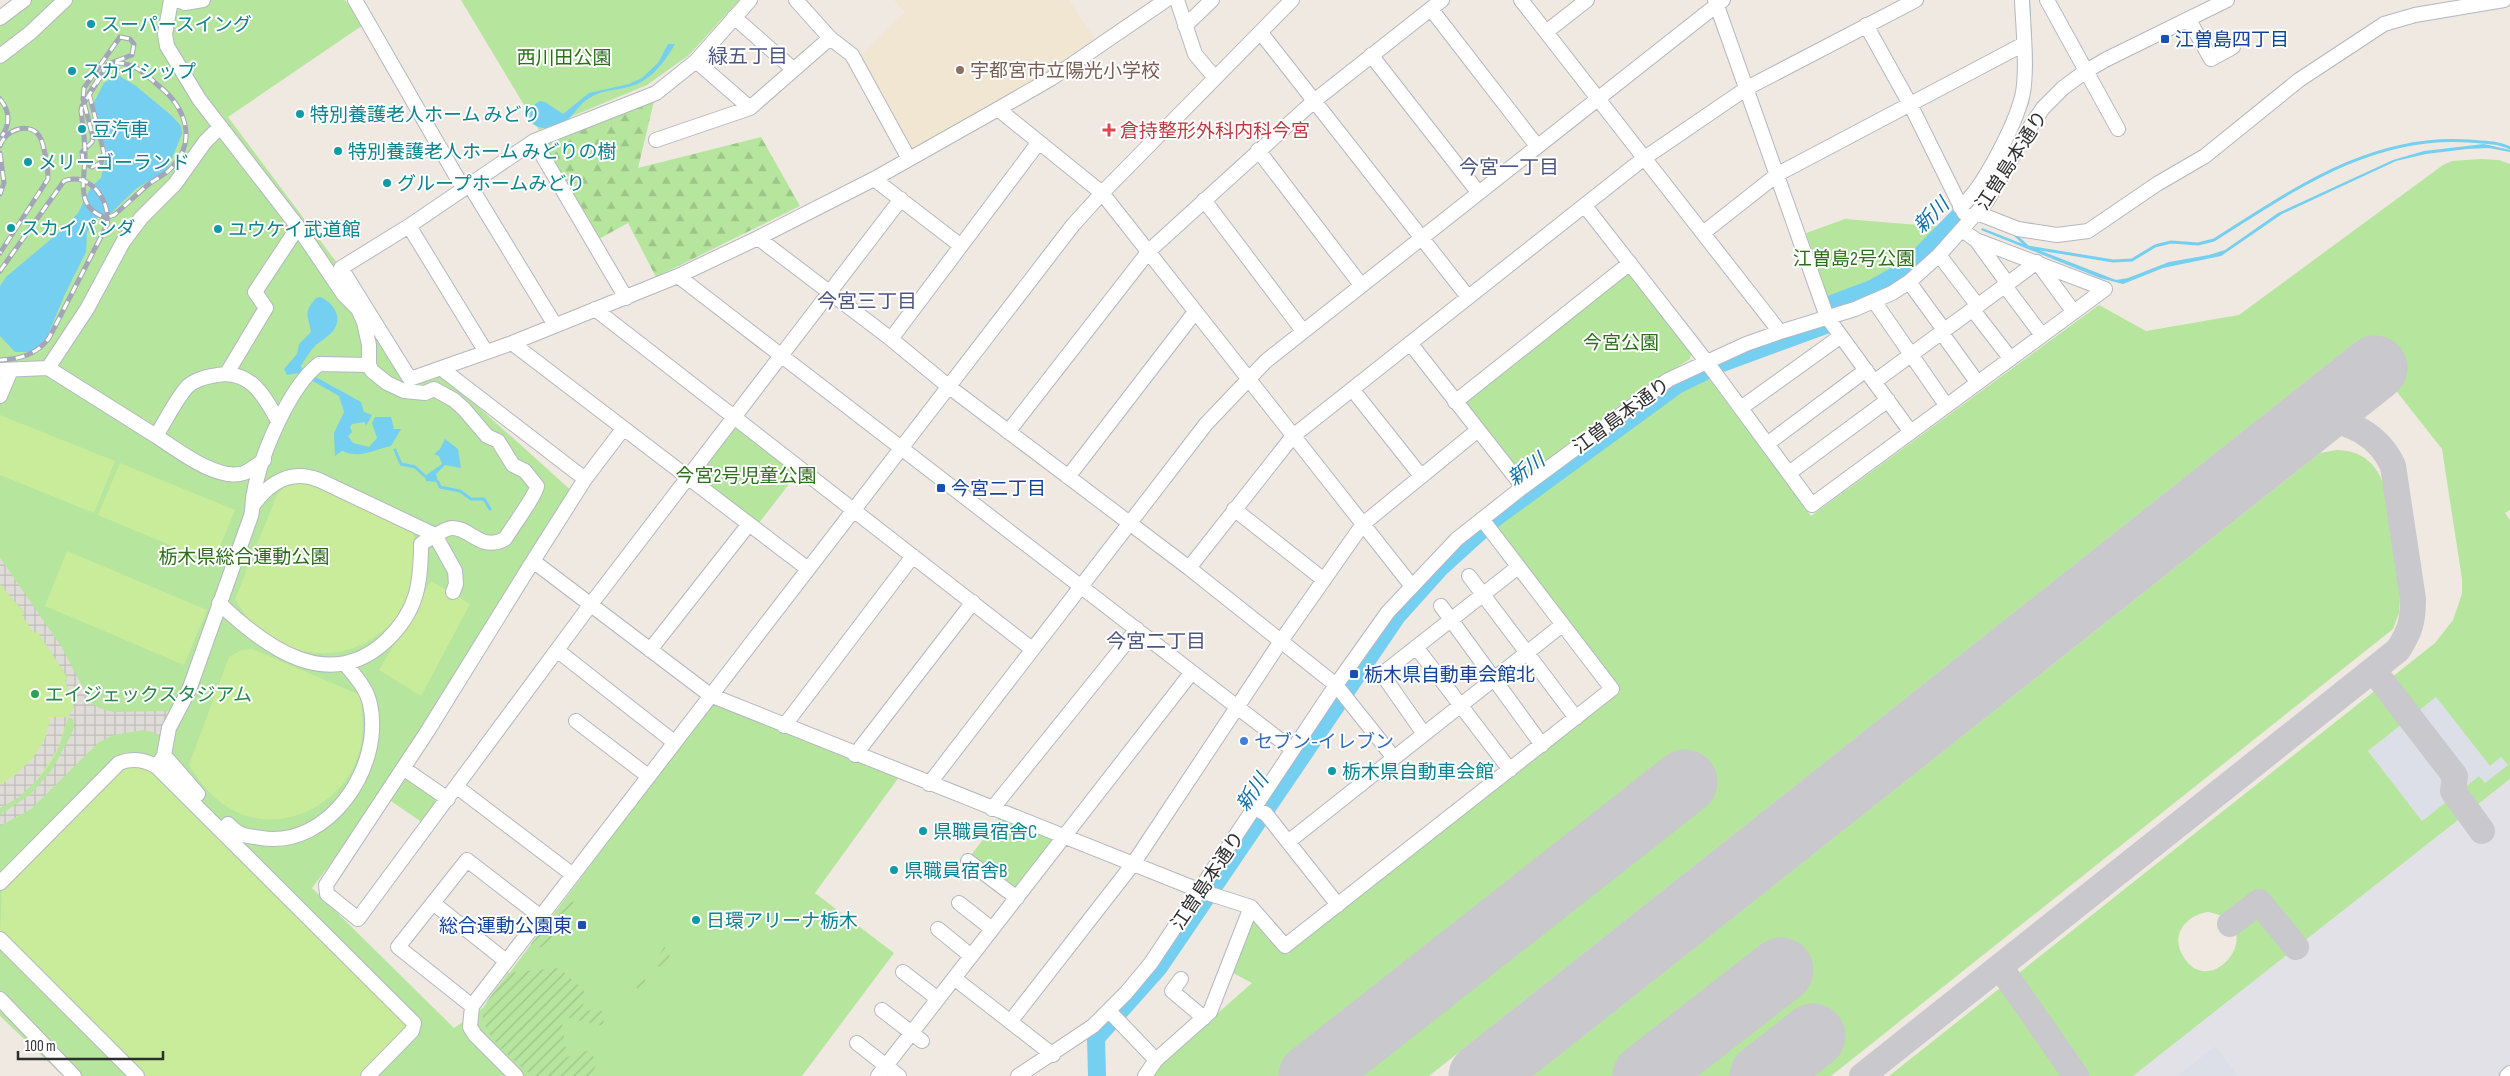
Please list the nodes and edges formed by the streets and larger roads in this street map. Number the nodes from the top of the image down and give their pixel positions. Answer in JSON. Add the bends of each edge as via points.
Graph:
{"nodes":[{"id":1,"x":24,"y":0,"type":"edge"},
{"id":2,"x":65,"y":0,"type":"edge"},
{"id":3,"x":171,"y":0,"type":"edge"},
{"id":4,"x":178,"y":0,"type":"edge"},
{"id":5,"x":203,"y":0,"type":"edge"},
{"id":6,"x":355,"y":0,"type":"edge"},
{"id":7,"x":750,"y":0,"type":"edge"},
{"id":8,"x":796,"y":0,"type":"edge"},
{"id":9,"x":1166,"y":0,"type":"edge"},
{"id":10,"x":1177,"y":0,"type":"edge"},
{"id":11,"x":1212,"y":0,"type":"edge"},
{"id":12,"x":1292,"y":0,"type":"edge"},
{"id":13,"x":1442,"y":0,"type":"edge"},
{"id":14,"x":1521,"y":0,"type":"edge"},
{"id":15,"x":1587,"y":0,"type":"edge"},
{"id":16,"x":1916,"y":0,"type":"edge"},
{"id":17,"x":2022,"y":0,"type":"edge"},
{"id":18,"x":2047,"y":0,"type":"edge"},
{"id":19,"x":2227,"y":0,"type":"edge"},
{"id":20,"x":2504,"y":0,"type":"edge"},
{"id":21,"x":1718,"y":1,"type":"edge"},
{"id":22,"x":1431,"y":9,"type":"junction"},
{"id":23,"x":734,"y":16,"type":"junction"},
{"id":24,"x":0,"y":18,"type":"edge"},
{"id":25,"x":2189,"y":20,"type":"junction"},
{"id":26,"x":1866,"y":25,"type":"junction"},
{"id":27,"x":1185,"y":26,"type":"junction"},
{"id":28,"x":1546,"y":32,"type":"junction"},
{"id":29,"x":1261,"y":33,"type":"junction"},
{"id":30,"x":830,"y":38,"type":"junction"},
{"id":31,"x":2024,"y":44,"type":"junction"},
{"id":32,"x":2233,"y":47,"type":"dead end"},
{"id":33,"x":1371,"y":55,"type":"junction"},
{"id":34,"x":0,"y":56,"type":"edge"},
{"id":35,"x":696,"y":61,"type":"junction"},
{"id":36,"x":793,"y":69,"type":"junction"},
{"id":37,"x":2086,"y":70,"type":"junction"},
{"id":38,"x":1215,"y":78,"type":"junction"},
{"id":39,"x":1747,"y":88,"type":"junction"},
{"id":40,"x":1598,"y":99,"type":"junction"},
{"id":41,"x":1314,"y":101,"type":"junction"},
{"id":42,"x":1911,"y":106,"type":"junction"},
{"id":43,"x":750,"y":108,"type":"junction"},
{"id":44,"x":998,"y":109,"type":"junction"},
{"id":45,"x":220,"y":127,"type":"junction"},
{"id":46,"x":2118,"y":128,"type":"dead end"},
{"id":47,"x":656,"y":140,"type":"dead end"},
{"id":48,"x":534,"y":141,"type":"junction"},
{"id":49,"x":1039,"y":142,"type":"junction"},
{"id":50,"x":1537,"y":146,"type":"junction"},
{"id":51,"x":1258,"y":150,"type":"junction"},
{"id":52,"x":1643,"y":158,"type":"junction"},
{"id":53,"x":909,"y":159,"type":"junction"},
{"id":54,"x":1778,"y":174,"type":"junction"},
{"id":55,"x":874,"y":179,"type":"junction"},
{"id":56,"x":466,"y":186,"type":"junction"},
{"id":57,"x":1478,"y":192,"type":"junction"},
{"id":58,"x":1102,"y":193,"type":"junction"},
{"id":59,"x":901,"y":199,"type":"junction"},
{"id":60,"x":1204,"y":200,"type":"junction"},
{"id":61,"x":1584,"y":206,"type":"junction"},
{"id":62,"x":1960,"y":207,"type":"junction"},
{"id":63,"x":1969,"y":222,"type":"junction"},
{"id":64,"x":409,"y":226,"type":"junction"},
{"id":65,"x":298,"y":227,"type":"junction"},
{"id":66,"x":1703,"y":233,"type":"junction"},
{"id":67,"x":1421,"y":237,"type":"junction"},
{"id":68,"x":758,"y":238,"type":"junction"},
{"id":69,"x":1976,"y":240,"type":"junction"},
{"id":70,"x":961,"y":246,"type":"junction"},
{"id":71,"x":1149,"y":251,"type":"junction"},
{"id":72,"x":1939,"y":255,"type":"junction"},
{"id":73,"x":2037,"y":262,"type":"junction"},
{"id":74,"x":1630,"y":263,"type":"junction"},
{"id":75,"x":678,"y":276,"type":"junction"},
{"id":76,"x":1909,"y":282,"type":"junction"},
{"id":77,"x":1361,"y":285,"type":"junction"},
{"id":78,"x":2007,"y":285,"type":"junction"},
{"id":79,"x":830,"y":293,"type":"junction"},
{"id":80,"x":1468,"y":297,"type":"junction"},
{"id":81,"x":626,"y":298,"type":"junction"},
{"id":82,"x":1874,"y":301,"type":"junction"},
{"id":83,"x":1976,"y":308,"type":"junction"},
{"id":84,"x":595,"y":310,"type":"junction"},
{"id":85,"x":2073,"y":311,"type":"junction"},
{"id":86,"x":1195,"y":312,"type":"junction"},
{"id":87,"x":1827,"y":317,"type":"junction"},
{"id":88,"x":555,"y":326,"type":"junction"},
{"id":89,"x":1303,"y":331,"type":"junction"},
{"id":90,"x":1943,"y":331,"type":"junction"},
{"id":91,"x":1780,"y":332,"type":"junction"},
{"id":92,"x":2042,"y":334,"type":"junction"},
{"id":93,"x":1841,"y":336,"type":"junction"},
{"id":94,"x":891,"y":339,"type":"junction"},
{"id":95,"x":512,"y":343,"type":"junction"},
{"id":96,"x":1410,"y":343,"type":"junction"},
{"id":97,"x":486,"y":352,"type":"junction"},
{"id":98,"x":1910,"y":355,"type":"junction"},
{"id":99,"x":782,"y":357,"type":"junction"},
{"id":100,"x":2010,"y":358,"type":"junction"},
{"id":101,"x":1706,"y":361,"type":"junction"},
{"id":102,"x":369,"y":365,"type":"junction"},
{"id":103,"x":48,"y":368,"type":"junction"},
{"id":104,"x":442,"y":369,"type":"junction"},
{"id":105,"x":5,"y":370,"type":"edge"},
{"id":106,"x":1866,"y":370,"type":"junction"},
{"id":107,"x":227,"y":374,"type":"junction"},
{"id":108,"x":1248,"y":378,"type":"junction"},
{"id":109,"x":1874,"y":382,"type":"junction"},
{"id":110,"x":1977,"y":382,"type":"junction"},
{"id":111,"x":948,"y":386,"type":"junction"},
{"id":112,"x":1352,"y":389,"type":"junction"},
{"id":113,"x":0,"y":396,"type":"edge"},
{"id":114,"x":1888,"y":400,"type":"junction"},
{"id":115,"x":1455,"y":402,"type":"junction"},
{"id":116,"x":1946,"y":405,"type":"junction"},
{"id":117,"x":1741,"y":408,"type":"junction"},
{"id":118,"x":735,"y":417,"type":"junction"},
{"id":119,"x":278,"y":421,"type":"junction"},
{"id":120,"x":623,"y":429,"type":"junction"},
{"id":121,"x":1478,"y":430,"type":"junction"},
{"id":122,"x":1910,"y":431,"type":"junction"},
{"id":123,"x":1008,"y":432,"type":"junction"},
{"id":124,"x":156,"y":436,"type":"junction"},
{"id":125,"x":1293,"y":436,"type":"junction"},
{"id":126,"x":1767,"y":444,"type":"junction"},
{"id":127,"x":901,"y":448,"type":"junction"},
{"id":128,"x":264,"y":460,"type":"junction"},
{"id":129,"x":235,"y":474,"type":"junction"},
{"id":130,"x":1789,"y":474,"type":"junction"},
{"id":131,"x":1421,"y":476,"type":"junction"},
{"id":132,"x":1068,"y":477,"type":"junction"},
{"id":133,"x":688,"y":478,"type":"junction"},
{"id":134,"x":584,"y":479,"type":"junction"},
{"id":135,"x":1522,"y":487,"type":"junction"},
{"id":136,"x":254,"y":499,"type":"junction"},
{"id":137,"x":1234,"y":509,"type":"junction"},
{"id":138,"x":853,"y":510,"type":"junction"},
{"id":139,"x":1482,"y":519,"type":"junction"},
{"id":140,"x":1129,"y":523,"type":"junction"},
{"id":141,"x":748,"y":524,"type":"junction"},
{"id":142,"x":1363,"y":524,"type":"junction"},
{"id":143,"x":435,"y":535,"type":"junction"},
{"id":144,"x":913,"y":556,"type":"junction"},
{"id":145,"x":532,"y":561,"type":"junction"},
{"id":146,"x":1518,"y":567,"type":"junction"},
{"id":147,"x":1189,"y":568,"type":"junction"},
{"id":148,"x":808,"y":569,"type":"junction"},
{"id":149,"x":1469,"y":576,"type":"dead end"},
{"id":150,"x":1324,"y":580,"type":"junction"},
{"id":151,"x":1081,"y":585,"type":"junction"},
{"id":152,"x":1411,"y":585,"type":"junction"},
{"id":153,"x":453,"y":592,"type":"dead end"},
{"id":154,"x":1483,"y":594,"type":"junction"},
{"id":155,"x":973,"y":602,"type":"junction"},
{"id":156,"x":219,"y":603,"type":"junction"},
{"id":157,"x":591,"y":604,"type":"junction"},
{"id":158,"x":1441,"y":606,"type":"dead end"},
{"id":159,"x":1450,"y":620,"type":"junction"},
{"id":160,"x":1562,"y":625,"type":"junction"},
{"id":161,"x":1137,"y":629,"type":"junction"},
{"id":162,"x":1281,"y":641,"type":"junction"},
{"id":163,"x":1416,"y":647,"type":"junction"},
{"id":164,"x":1032,"y":649,"type":"junction"},
{"id":165,"x":650,"y":650,"type":"junction"},
{"id":166,"x":558,"y":651,"type":"junction"},
{"id":167,"x":1527,"y":653,"type":"junction"},
{"id":168,"x":346,"y":665,"type":"junction"},
{"id":169,"x":1192,"y":672,"type":"junction"},
{"id":170,"x":1494,"y":679,"type":"junction"},
{"id":171,"x":1336,"y":685,"type":"junction"},
{"id":172,"x":710,"y":695,"type":"junction"},
{"id":173,"x":1460,"y":706,"type":"junction"},
{"id":174,"x":1238,"y":707,"type":"junction"},
{"id":175,"x":1576,"y":718,"type":"junction"},
{"id":176,"x":576,"y":721,"type":"dead end"},
{"id":177,"x":784,"y":726,"type":"junction"},
{"id":178,"x":1424,"y":734,"type":"junction"},
{"id":179,"x":674,"y":742,"type":"junction"},
{"id":180,"x":1542,"y":745,"type":"junction"},
{"id":181,"x":1294,"y":750,"type":"junction"},
{"id":182,"x":855,"y":754,"type":"junction"},
{"id":183,"x":1394,"y":758,"type":"junction"},
{"id":184,"x":160,"y":761,"type":"junction"},
{"id":185,"x":403,"y":768,"type":"junction"},
{"id":186,"x":1510,"y":770,"type":"junction"},
{"id":187,"x":648,"y":776,"type":"junction"},
{"id":188,"x":929,"y":784,"type":"junction"},
{"id":189,"x":457,"y":787,"type":"junction"},
{"id":190,"x":448,"y":799,"type":"junction"},
{"id":191,"x":1255,"y":808,"type":"junction"},
{"id":192,"x":992,"y":809,"type":"junction"},
{"id":193,"x":1065,"y":836,"type":"junction"},
{"id":194,"x":1288,"y":842,"type":"junction"},
{"id":195,"x":968,"y":861,"type":"dead end"},
{"id":196,"x":1133,"y":864,"type":"junction"},
{"id":197,"x":573,"y":875,"type":"junction"},
{"id":198,"x":0,"y":883,"type":"edge"},
{"id":199,"x":1201,"y":891,"type":"junction"},
{"id":200,"x":1016,"y":898,"type":"junction"},
{"id":201,"x":433,"y":903,"type":"junction"},
{"id":202,"x":959,"y":903,"type":"dead end"},
{"id":203,"x":1338,"y":904,"type":"junction"},
{"id":204,"x":1251,"y":907,"type":"junction"},
{"id":205,"x":540,"y":917,"type":"junction"},
{"id":206,"x":938,"y":929,"type":"dead end"},
{"id":207,"x":992,"y":930,"type":"junction"},
{"id":208,"x":0,"y":939,"type":"edge"},
{"id":209,"x":971,"y":956,"type":"junction"},
{"id":210,"x":506,"y":961,"type":"junction"},
{"id":211,"x":903,"y":972,"type":"dead end"},
{"id":212,"x":954,"y":978,"type":"junction"},
{"id":213,"x":1181,"y":979,"type":"dead end"},
{"id":214,"x":0,"y":999,"type":"edge"},
{"id":215,"x":938,"y":999,"type":"junction"},
{"id":216,"x":472,"y":1006,"type":"junction"},
{"id":217,"x":882,"y":1010,"type":"dead end"},
{"id":218,"x":1109,"y":1011,"type":"junction"},
{"id":219,"x":1204,"y":1018,"type":"junction"},
{"id":220,"x":1010,"y":1022,"type":"junction"},
{"id":221,"x":917,"y":1037,"type":"junction"},
{"id":222,"x":857,"y":1043,"type":"dead end"},
{"id":223,"x":1052,"y":1055,"type":"junction"},
{"id":224,"x":1156,"y":1060,"type":"junction"},
{"id":225,"x":882,"y":1071,"type":"edge"},
{"id":226,"x":74,"y":1076,"type":"edge"},
{"id":227,"x":137,"y":1076,"type":"edge"},
{"id":228,"x":368,"y":1076,"type":"edge"},
{"id":229,"x":516,"y":1076,"type":"edge"},
{"id":230,"x":899,"y":1076,"type":"edge"},
{"id":231,"x":1018,"y":1076,"type":"edge"},
{"id":232,"x":1144,"y":1076,"type":"edge"}],
"edges":[{"from":1,"to":24,"type":"street"},
{"from":2,"to":34,"type":"street"},
{"from":3,"to":45,"type":"street","via":[[165,34],[167,46]]},
{"from":4,"to":5,"type":"street","via":[[185,3]]},
{"from":6,"to":56,"type":"street"},
{"from":7,"to":23,"type":"street"},
{"from":8,"to":30,"type":"street"},
{"from":9,"to":44,"type":"street","via":[[1052,78]]},
{"from":10,"to":27,"type":"street"},
{"from":11,"to":27,"type":"street"},
{"from":12,"to":29,"type":"street"},
{"from":13,"to":22,"type":"street"},
{"from":14,"to":28,"type":"street"},
{"from":15,"to":28,"type":"street"},
{"from":16,"to":26,"type":"street"},
{"from":17,"to":31,"type":"street"},
{"from":18,"to":37,"type":"street"},
{"from":19,"to":25,"type":"street","name":"江曽島本通り"},
{"from":20,"to":63,"type":"street","via":[[2416,14],[2384,24],[2299,80],[2205,156],[2088,231],[2057,235]]},
{"from":21,"to":39,"type":"street"},
{"from":21,"to":40,"type":"street"},
{"from":22,"to":33,"type":"street"},
{"from":22,"to":50,"type":"street"},
{"from":23,"to":35,"type":"street"},
{"from":23,"to":36,"type":"street"},
{"from":25,"to":32,"type":"street","via":[[2211,59]]},
{"from":25,"to":37,"type":"street","name":"江曽島本通り"},
{"from":26,"to":39,"type":"street"},
{"from":26,"to":42,"type":"street"},
{"from":27,"to":38,"type":"street","via":[[1195,54]]},
{"from":28,"to":40,"type":"street"},
{"from":29,"to":38,"type":"street"},
{"from":29,"to":41,"type":"street"},
{"from":30,"to":36,"type":"street"},
{"from":30,"to":53,"type":"street","via":[[852,55]]},
{"from":31,"to":42,"type":"street"},
{"from":31,"to":62,"type":"street","via":[[2022,95],[2012,123],[1982,183]]},
{"from":33,"to":41,"type":"street"},
{"from":33,"to":57,"type":"street"},
{"from":35,"to":43,"type":"street"},
{"from":35,"to":48,"type":"street","via":[[656,93]]},
{"from":36,"to":43,"type":"street"},
{"from":37,"to":46,"type":"street"},
{"from":37,"to":63,"type":"street","name":"江曽島本通り","via":[[2044,108],[2011,158],[1998,185]]},
{"from":38,"to":58,"type":"street"},
{"from":39,"to":52,"type":"street"},
{"from":39,"to":54,"type":"street"},
{"from":40,"to":50,"type":"street"},
{"from":40,"to":52,"type":"street"},
{"from":41,"to":51,"type":"street"},
{"from":41,"to":67,"type":"street"},
{"from":42,"to":54,"type":"street"},
{"from":42,"to":62,"type":"street"},
{"from":43,"to":47,"type":"street"},
{"from":44,"to":49,"type":"street"},
{"from":44,"to":53,"type":"street"},
{"from":45,"to":65,"type":"street"},
{"from":45,"to":103,"type":"street","via":[[123,242],[87,309]]},
{"from":48,"to":56,"type":"street"},
{"from":48,"to":81,"type":"street"},
{"from":49,"to":58,"type":"street"},
{"from":49,"to":70,"type":"street"},
{"from":50,"to":57,"type":"street"},
{"from":51,"to":60,"type":"street"},
{"from":51,"to":77,"type":"street"},
{"from":52,"to":61,"type":"street"},
{"from":52,"to":66,"type":"street"},
{"from":53,"to":55,"type":"street"},
{"from":54,"to":66,"type":"street"},
{"from":54,"to":87,"type":"street"},
{"from":55,"to":59,"type":"street"},
{"from":55,"to":68,"type":"street"},
{"from":56,"to":64,"type":"street"},
{"from":56,"to":88,"type":"street"},
{"from":57,"to":67,"type":"street"},
{"from":58,"to":71,"type":"street"},
{"from":58,"to":111,"type":"street","via":[[1073,225]]},
{"from":59,"to":70,"type":"street"},
{"from":59,"to":79,"type":"street"},
{"from":60,"to":71,"type":"street"},
{"from":60,"to":89,"type":"street"},
{"from":61,"to":74,"type":"street"},
{"from":61,"to":80,"type":"street"},
{"from":62,"to":63,"type":"street"},
{"from":63,"to":69,"type":"street"},
{"from":63,"to":72,"type":"street","name":"江曽島本通り"},
{"from":64,"to":97,"type":"street"},
{"from":64,"to":104,"type":"street","via":[[341,268],[410,379]]},
{"from":65,"to":102,"type":"street","via":[[344,295],[358,310],[369,345]]},
{"from":65,"to":107,"type":"street","via":[[255,292],[266,308]]},
{"from":66,"to":91,"type":"street"},
{"from":67,"to":77,"type":"street"},
{"from":67,"to":80,"type":"street"},
{"from":68,"to":75,"type":"street"},
{"from":68,"to":79,"type":"street"},
{"from":69,"to":73,"type":"street"},
{"from":69,"to":78,"type":"street"},
{"from":70,"to":94,"type":"street"},
{"from":71,"to":86,"type":"street"},
{"from":71,"to":123,"type":"street"},
{"from":72,"to":76,"type":"street","name":"江曽島本通り"},
{"from":72,"to":83,"type":"street"},
{"from":73,"to":78,"type":"street"},
{"from":73,"to":85,"type":"street"},
{"from":73,"to":85,"type":"street","via":[[2105,289]]},
{"from":74,"to":101,"type":"street"},
{"from":74,"to":115,"type":"street"},
{"from":75,"to":81,"type":"street"},
{"from":75,"to":99,"type":"street"},
{"from":76,"to":82,"type":"street","name":"江曽島本通り"},
{"from":76,"to":90,"type":"street"},
{"from":77,"to":89,"type":"street"},
{"from":78,"to":83,"type":"street"},
{"from":78,"to":92,"type":"street"},
{"from":79,"to":94,"type":"street"},
{"from":79,"to":99,"type":"street"},
{"from":80,"to":96,"type":"street"},
{"from":81,"to":84,"type":"street"},
{"from":82,"to":87,"type":"street","name":"江曽島本通り"},
{"from":82,"to":98,"type":"street"},
{"from":83,"to":90,"type":"street"},
{"from":83,"to":100,"type":"street"},
{"from":84,"to":88,"type":"street"},
{"from":84,"to":118,"type":"street"},
{"from":85,"to":92,"type":"street"},
{"from":86,"to":108,"type":"street"},
{"from":86,"to":132,"type":"street"},
{"from":87,"to":91,"type":"street","name":"江曽島本通り"},
{"from":87,"to":93,"type":"street"},
{"from":88,"to":95,"type":"street"},
{"from":89,"to":108,"type":"street"},
{"from":90,"to":98,"type":"street"},
{"from":90,"to":110,"type":"street"},
{"from":91,"to":101,"type":"street","name":"江曽島本通り"},
{"from":92,"to":100,"type":"street"},
{"from":93,"to":106,"type":"street"},
{"from":93,"to":117,"type":"street"},
{"from":94,"to":111,"type":"street"},
{"from":95,"to":97,"type":"street"},
{"from":95,"to":120,"type":"street"},
{"from":96,"to":112,"type":"street"},
{"from":96,"to":115,"type":"street"},
{"from":97,"to":104,"type":"street"},
{"from":98,"to":109,"type":"street"},
{"from":98,"to":116,"type":"street"},
{"from":99,"to":118,"type":"street"},
{"from":99,"to":127,"type":"street"},
{"from":100,"to":110,"type":"street"},
{"from":101,"to":117,"type":"street"},
{"from":101,"to":135,"type":"street","name":"江曽島本通り","via":[[1658,386]]},
{"from":102,"to":119,"type":"street","via":[[318,364]]},
{"from":102,"to":143,"type":"street","via":[[379,378],[404,391],[425,393],[434,388],[454,400],[487,436],[498,441],[511,463],[525,471],[537,486],[537,493],[500,542],[485,542],[456,528]]},
{"from":103,"to":105,"type":"street"},
{"from":103,"to":124,"type":"street"},
{"from":104,"to":134,"type":"street"},
{"from":105,"to":113,"type":"street"},
{"from":106,"to":109,"type":"street"},
{"from":106,"to":126,"type":"street"},
{"from":107,"to":119,"type":"street","via":[[235,374],[258,389]]},
{"from":107,"to":124,"type":"street","via":[[204,377],[188,386]]},
{"from":108,"to":125,"type":"street"},
{"from":108,"to":140,"type":"street","via":[[1206,424]]},
{"from":109,"to":114,"type":"street"},
{"from":110,"to":116,"type":"street"},
{"from":111,"to":123,"type":"street"},
{"from":111,"to":127,"type":"street"},
{"from":112,"to":125,"type":"street"},
{"from":112,"to":131,"type":"street"},
{"from":114,"to":122,"type":"street"},
{"from":114,"to":130,"type":"street"},
{"from":115,"to":121,"type":"street"},
{"from":116,"to":122,"type":"street"},
{"from":117,"to":126,"type":"street"},
{"from":118,"to":133,"type":"street"},
{"from":118,"to":138,"type":"street"},
{"from":119,"to":128,"type":"street"},
{"from":120,"to":133,"type":"street"},
{"from":120,"to":134,"type":"street"},
{"from":121,"to":131,"type":"street"},
{"from":121,"to":135,"type":"street"},
{"from":122,"to":130,"type":"street","via":[[1812,505]]},
{"from":123,"to":132,"type":"street"},
{"from":124,"to":129,"type":"street","via":[[204,466]]},
{"from":125,"to":137,"type":"street"},
{"from":125,"to":142,"type":"street"},
{"from":126,"to":130,"type":"street"},
{"from":127,"to":138,"type":"street"},
{"from":127,"to":151,"type":"street"},
{"from":128,"to":129,"type":"street","via":[[244,473]]},
{"from":128,"to":136,"type":"street"},
{"from":129,"to":136,"type":"street","via":[[247,483]]},
{"from":131,"to":142,"type":"street"},
{"from":132,"to":140,"type":"street"},
{"from":133,"to":141,"type":"street"},
{"from":133,"to":157,"type":"street"},
{"from":134,"to":145,"type":"street"},
{"from":135,"to":139,"type":"street","name":"江曽島本通り"},
{"from":136,"to":143,"type":"street","via":[[280,479],[306,475]]},
{"from":136,"to":156,"type":"street"},
{"from":137,"to":147,"type":"street"},
{"from":137,"to":150,"type":"street"},
{"from":138,"to":144,"type":"street"},
{"from":138,"to":148,"type":"street"},
{"from":139,"to":146,"type":"street"},
{"from":139,"to":152,"type":"street","name":"江曽島本通り","via":[[1450,545]]},
{"from":140,"to":147,"type":"street"},
{"from":140,"to":151,"type":"street"},
{"from":141,"to":148,"type":"street"},
{"from":141,"to":165,"type":"street"},
{"from":142,"to":150,"type":"street"},
{"from":142,"to":152,"type":"street"},
{"from":143,"to":153,"type":"street","via":[[455,571]]},
{"from":143,"to":168,"type":"street","via":[[421,544],[417,596],[408,616],[376,651]]},
{"from":144,"to":155,"type":"street"},
{"from":144,"to":177,"type":"street"},
{"from":145,"to":157,"type":"street"},
{"from":145,"to":185,"type":"street"},
{"from":146,"to":154,"type":"street"},
{"from":146,"to":160,"type":"street"},
{"from":147,"to":162,"type":"street"},
{"from":148,"to":172,"type":"street"},
{"from":149,"to":154,"type":"street"},
{"from":150,"to":162,"type":"street"},
{"from":151,"to":161,"type":"street"},
{"from":151,"to":164,"type":"street"},
{"from":152,"to":171,"type":"street","name":"江曽島本通り"},
{"from":154,"to":159,"type":"street"},
{"from":154,"to":167,"type":"street"},
{"from":155,"to":164,"type":"street"},
{"from":155,"to":182,"type":"street"},
{"from":156,"to":168,"type":"street","via":[[272,647],[298,659]]},
{"from":156,"to":184,"type":"street"},
{"from":157,"to":165,"type":"street"},
{"from":157,"to":166,"type":"street"},
{"from":158,"to":159,"type":"street"},
{"from":159,"to":163,"type":"street"},
{"from":159,"to":170,"type":"street"},
{"from":160,"to":167,"type":"street"},
{"from":160,"to":175,"type":"street","via":[[1612,689]]},
{"from":161,"to":169,"type":"street"},
{"from":161,"to":192,"type":"street"},
{"from":162,"to":171,"type":"street"},
{"from":162,"to":174,"type":"street"},
{"from":163,"to":173,"type":"street"},
{"from":163,"to":178,"type":"street","via":[[1382,674]]},
{"from":164,"to":188,"type":"street"},
{"from":165,"to":172,"type":"street"},
{"from":166,"to":179,"type":"street"},
{"from":166,"to":189,"type":"street"},
{"from":167,"to":170,"type":"street"},
{"from":167,"to":175,"type":"street"},
{"from":168,"to":184,"type":"street","via":[[363,686],[370,704],[369,754],[362,773],[339,807],[316,827],[294,838],[272,840],[239,835]]},
{"from":169,"to":174,"type":"street"},
{"from":169,"to":193,"type":"street"},
{"from":170,"to":173,"type":"street"},
{"from":170,"to":180,"type":"street"},
{"from":171,"to":181,"type":"street","name":"江曽島本通り"},
{"from":171,"to":183,"type":"street"},
{"from":172,"to":177,"type":"street"},
{"from":172,"to":179,"type":"street"},
{"from":173,"to":178,"type":"street"},
{"from":173,"to":186,"type":"street"},
{"from":174,"to":181,"type":"street"},
{"from":174,"to":196,"type":"street"},
{"from":175,"to":180,"type":"street"},
{"from":176,"to":187,"type":"street"},
{"from":177,"to":182,"type":"street"},
{"from":178,"to":183,"type":"street"},
{"from":179,"to":187,"type":"street"},
{"from":180,"to":186,"type":"street"},
{"from":181,"to":191,"type":"street","name":"江曽島本通り"},
{"from":182,"to":188,"type":"street"},
{"from":183,"to":194,"type":"street"},
{"from":184,"to":198,"type":"street","via":[[128,759],[118,763]]},
{"from":184,"to":228,"type":"street","via":[[414,1023],[412,1031]]},
{"from":185,"to":190,"type":"street"},
{"from":185,"to":190,"type":"street","via":[[326,885],[327,894],[358,919]]},
{"from":186,"to":203,"type":"street"},
{"from":187,"to":197,"type":"street"},
{"from":188,"to":192,"type":"street"},
{"from":189,"to":190,"type":"street"},
{"from":189,"to":197,"type":"street"},
{"from":191,"to":194,"type":"street","via":[[1266,814]]},
{"from":191,"to":199,"type":"street","name":"江曽島本通り"},
{"from":192,"to":193,"type":"street"},
{"from":193,"to":196,"type":"street"},
{"from":193,"to":200,"type":"street"},
{"from":194,"to":203,"type":"street"},
{"from":195,"to":200,"type":"street"},
{"from":196,"to":199,"type":"street"},
{"from":196,"to":220,"type":"street"},
{"from":197,"to":205,"type":"street"},
{"from":199,"to":204,"type":"street"},
{"from":199,"to":218,"type":"street","name":"江曽島本通り","via":[[1151,963]]},
{"from":200,"to":207,"type":"street"},
{"from":201,"to":205,"type":"street","via":[[467,860]]},
{"from":201,"to":210,"type":"street"},
{"from":201,"to":216,"type":"street","via":[[398,947]]},
{"from":202,"to":207,"type":"street"},
{"from":203,"to":204,"type":"street","via":[[1285,946]]},
{"from":204,"to":219,"type":"street","via":[[1210,1012]]},
{"from":205,"to":210,"type":"street"},
{"from":206,"to":209,"type":"street"},
{"from":207,"to":209,"type":"street"},
{"from":208,"to":227,"type":"street"},
{"from":209,"to":212,"type":"street"},
{"from":210,"to":216,"type":"street"},
{"from":211,"to":215,"type":"street"},
{"from":212,"to":215,"type":"street"},
{"from":212,"to":220,"type":"street"},
{"from":213,"to":219,"type":"street","via":[[1172,991]]},
{"from":214,"to":226,"type":"street"},
{"from":215,"to":221,"type":"street"},
{"from":216,"to":229,"type":"street","via":[[470,1027],[475,1035]]},
{"from":217,"to":221,"type":"street"},
{"from":218,"to":223,"type":"street","name":"江曽島本通り"},
{"from":218,"to":224,"type":"street"},
{"from":219,"to":224,"type":"street"},
{"from":220,"to":223,"type":"street"},
{"from":221,"to":225,"type":"street"},
{"from":222,"to":225,"type":"street"},
{"from":223,"to":231,"type":"street","name":"江曽島本通り"},
{"from":224,"to":232,"type":"street"},
{"from":225,"to":230,"type":"street"}]}
